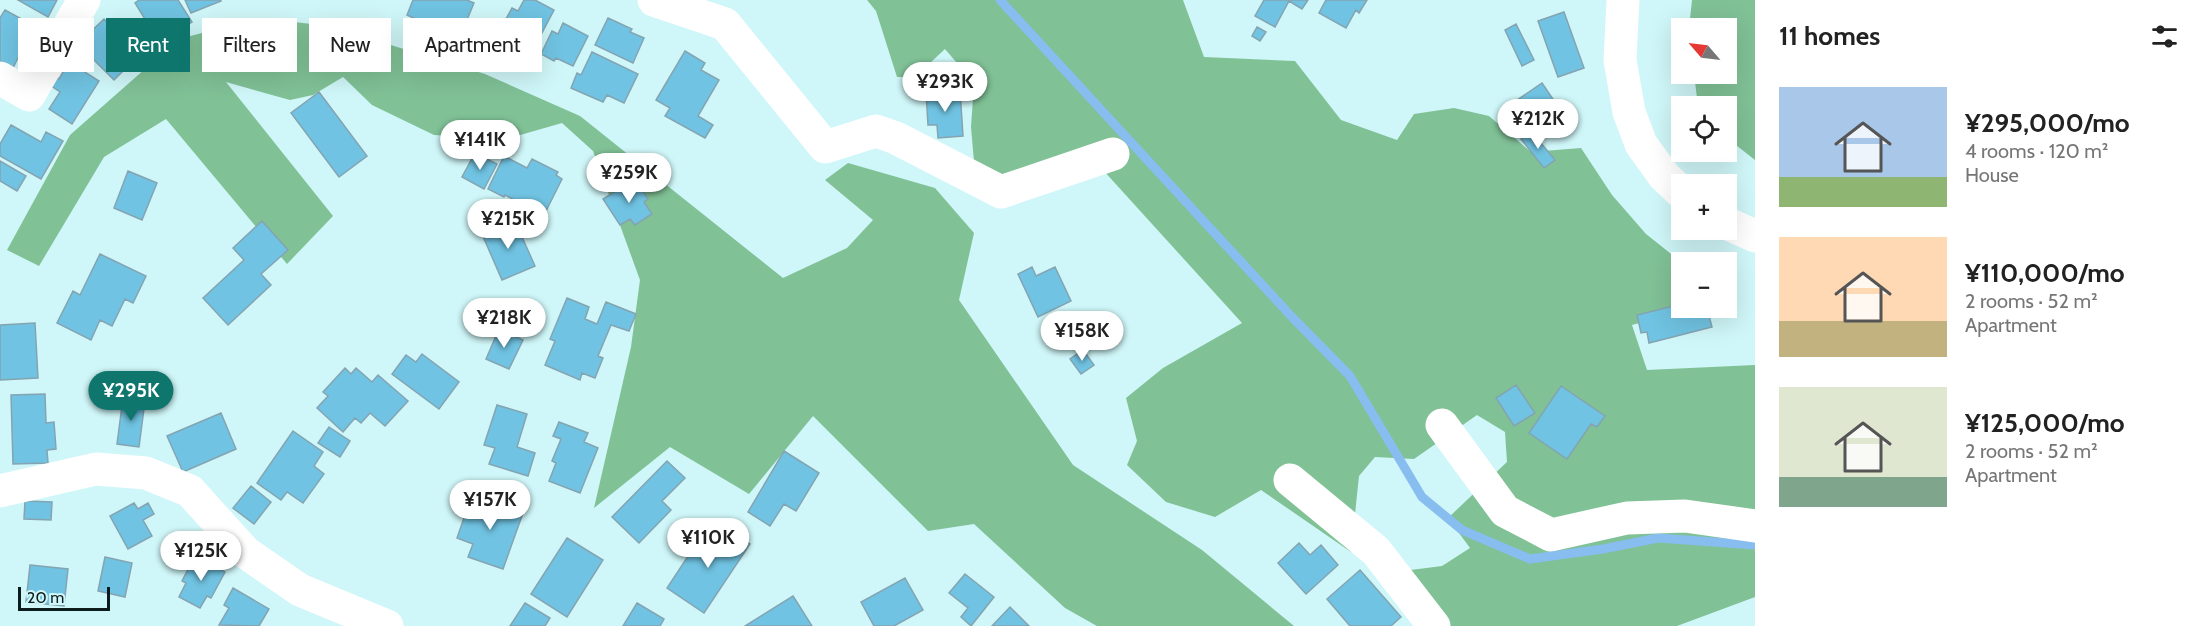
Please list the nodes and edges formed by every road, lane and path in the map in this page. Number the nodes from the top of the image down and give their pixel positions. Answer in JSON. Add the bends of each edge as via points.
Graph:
{"nodes":[{"id":1,"x":84,"y":0,"type":"edge"},
{"id":2,"x":654,"y":0,"type":"edge"},
{"id":3,"x":1623,"y":0,"type":"edge"},
{"id":4,"x":0,"y":78,"type":"edge"},
{"id":5,"x":1113,"y":154,"type":"dead end"},
{"id":6,"x":1671,"y":183,"type":"edge"},
{"id":7,"x":1737,"y":228,"type":"edge"},
{"id":8,"x":1755,"y":236,"type":"edge"},
{"id":9,"x":1442,"y":425,"type":"dead end"},
{"id":10,"x":1290,"y":480,"type":"dead end"},
{"id":11,"x":0,"y":491,"type":"edge"},
{"id":12,"x":1755,"y":526,"type":"edge"},
{"id":13,"x":387,"y":626,"type":"edge"},
{"id":14,"x":1434,"y":626,"type":"edge"}],
"edges":[{"from":1,"to":4,"type":"street","via":[[29,95]]},
{"from":2,"to":5,"type":"street","via":[[725,24],[825,147],[876,131],[1001,192]]},
{"from":3,"to":6,"type":"street","via":[[1620,60],[1629,112],[1641,144]]},
{"from":7,"to":8,"type":"street"},
{"from":9,"to":12,"type":"street","via":[[1505,511],[1551,535],[1627,518],[1685,516]]},
{"from":10,"to":14,"type":"street","via":[[1376,551]]},
{"from":11,"to":13,"type":"street","via":[[96,469],[146,473],[190,492],[245,552],[300,590]]}]}
